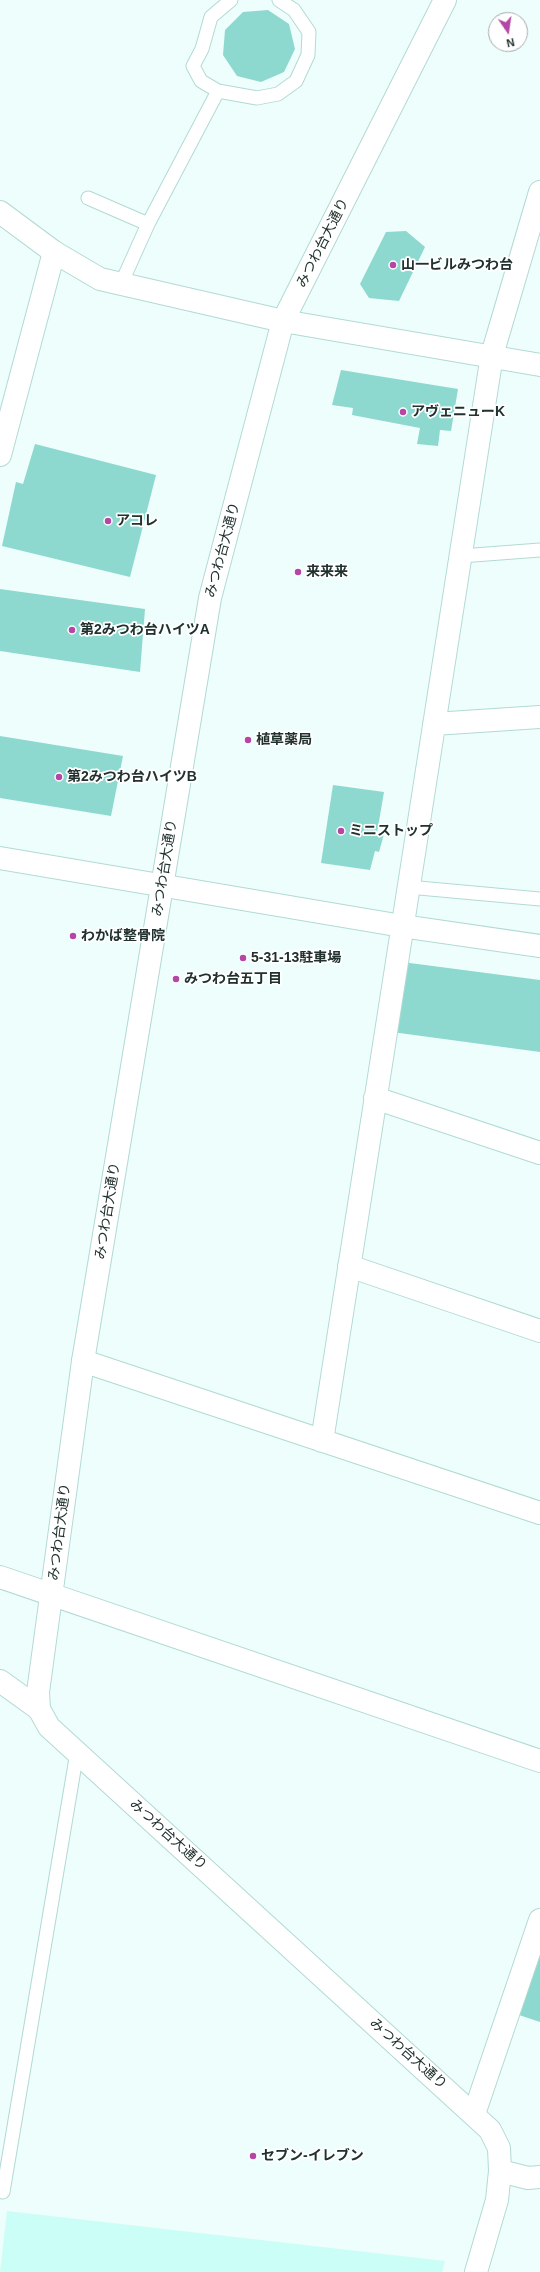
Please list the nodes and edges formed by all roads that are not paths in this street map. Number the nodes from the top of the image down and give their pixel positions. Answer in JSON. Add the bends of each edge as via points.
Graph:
{"nodes":[{"id":1,"x":231,"y":0,"type":"edge"},
{"id":2,"x":279,"y":0,"type":"edge"},
{"id":3,"x":444,"y":0,"type":"edge"},
{"id":4,"x":218,"y":91,"type":"junction"},
{"id":5,"x":540,"y":192,"type":"edge"},
{"id":6,"x":88,"y":198,"type":"dead end"},
{"id":7,"x":0,"y":212,"type":"edge"},
{"id":8,"x":148,"y":224,"type":"junction"},
{"id":9,"x":54,"y":252,"type":"junction"},
{"id":10,"x":121,"y":284,"type":"junction"},
{"id":11,"x":283,"y":321,"type":"junction"},
{"id":12,"x":492,"y":355,"type":"junction"},
{"id":13,"x":540,"y":365,"type":"edge"},
{"id":14,"x":0,"y":455,"type":"edge"},
{"id":15,"x":540,"y":550,"type":"edge"},
{"id":16,"x":460,"y":556,"type":"junction"},
{"id":17,"x":540,"y":717,"type":"edge"},
{"id":18,"x":434,"y":724,"type":"junction"},
{"id":19,"x":0,"y":858,"type":"edge"},
{"id":20,"x":162,"y":885,"type":"junction"},
{"id":21,"x":408,"y":888,"type":"junction"},
{"id":22,"x":540,"y":899,"type":"edge"},
{"id":23,"x":402,"y":926,"type":"junction"},
{"id":24,"x":540,"y":946,"type":"edge"},
{"id":25,"x":375,"y":1098,"type":"junction"},
{"id":26,"x":540,"y":1153,"type":"edge"},
{"id":27,"x":349,"y":1266,"type":"junction"},
{"id":28,"x":540,"y":1331,"type":"edge"},
{"id":29,"x":83,"y":1361,"type":"junction"},
{"id":30,"x":322,"y":1442,"type":"junction"},
{"id":31,"x":540,"y":1513,"type":"edge"},
{"id":32,"x":0,"y":1577,"type":"edge"},
{"id":33,"x":52,"y":1596,"type":"junction"},
{"id":34,"x":0,"y":1681,"type":"edge"},
{"id":35,"x":39,"y":1709,"type":"junction"},
{"id":36,"x":77,"y":1752,"type":"junction"},
{"id":37,"x":540,"y":1761,"type":"edge"},
{"id":38,"x":540,"y":1920,"type":"edge"},
{"id":39,"x":474,"y":2114,"type":"junction"},
{"id":40,"x":500,"y":2171,"type":"junction"},
{"id":41,"x":540,"y":2177,"type":"edge"},
{"id":42,"x":3,"y":2192,"type":"dead end"},
{"id":43,"x":476,"y":2272,"type":"edge"}],
"edges":[{"from":1,"to":4,"type":"lane","via":[[211,17],[202,49],[193,66],[201,81]]},
{"from":2,"to":4,"type":"lane","via":[[294,10],[309,32],[308,55],[296,81],[278,94],[257,98]]},
{"from":3,"to":11,"type":"street","name":"みつわ台大通り"},
{"from":4,"to":8,"type":"lane"},
{"from":5,"to":12,"type":"street"},
{"from":6,"to":8,"type":"lane"},
{"from":7,"to":9,"type":"street"},
{"from":8,"to":10,"type":"lane"},
{"from":9,"to":10,"type":"street","via":[[100,279]]},
{"from":9,"to":14,"type":"street"},
{"from":10,"to":11,"type":"street"},
{"from":11,"to":12,"type":"street"},
{"from":11,"to":20,"type":"street","name":"みつわ台大通り","via":[[210,598]]},
{"from":12,"to":13,"type":"street"},
{"from":12,"to":16,"type":"street"},
{"from":15,"to":16,"type":"lane"},
{"from":16,"to":18,"type":"street"},
{"from":17,"to":18,"type":"street"},
{"from":18,"to":21,"type":"street"},
{"from":19,"to":20,"type":"street"},
{"from":20,"to":23,"type":"street"},
{"from":20,"to":29,"type":"street","name":"みつわ台大通り"},
{"from":21,"to":22,"type":"lane"},
{"from":21,"to":23,"type":"street"},
{"from":23,"to":24,"type":"street"},
{"from":23,"to":25,"type":"street"},
{"from":25,"to":26,"type":"street"},
{"from":25,"to":27,"type":"street"},
{"from":27,"to":28,"type":"street"},
{"from":27,"to":30,"type":"street"},
{"from":29,"to":30,"type":"street"},
{"from":29,"to":33,"type":"street","name":"みつわ台大通り"},
{"from":30,"to":31,"type":"street"},
{"from":32,"to":33,"type":"street"},
{"from":33,"to":35,"type":"street","name":"みつわ台大通り","via":[[38,1692]]},
{"from":33,"to":37,"type":"street"},
{"from":34,"to":35,"type":"street"},
{"from":35,"to":36,"type":"street","name":"みつわ台大通り","via":[[50,1727]]},
{"from":36,"to":39,"type":"street","name":"みつわ台大通り"},
{"from":36,"to":42,"type":"lane"},
{"from":38,"to":39,"type":"street"},
{"from":39,"to":40,"type":"street","name":"みつわ台大通り","via":[[490,2130],[499,2148]]},
{"from":40,"to":41,"type":"street","via":[[528,2178]]},
{"from":40,"to":43,"type":"street","name":"みつわ台大通り","via":[[497,2200]]}]}
